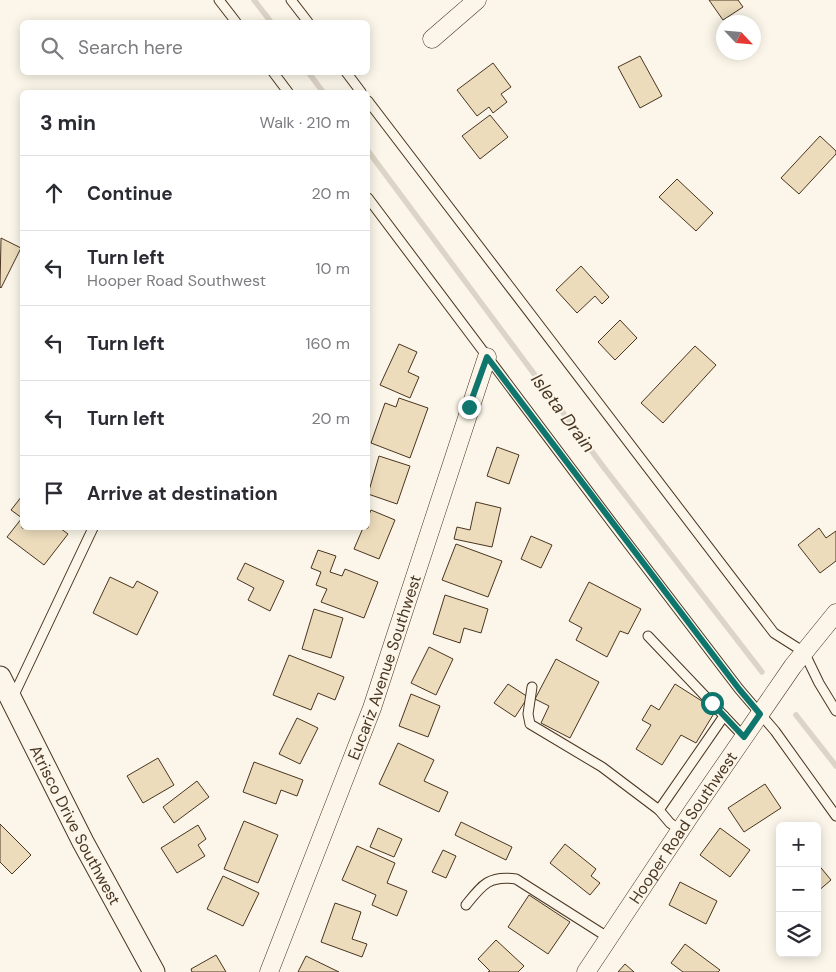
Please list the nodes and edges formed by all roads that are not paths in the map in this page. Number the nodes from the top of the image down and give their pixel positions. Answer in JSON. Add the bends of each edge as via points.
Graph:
{"nodes":[{"id":1,"x":219,"y":0,"type":"edge"},
{"id":2,"x":291,"y":0,"type":"edge"},
{"id":3,"x":476,"y":0,"type":"edge"},
{"id":4,"x":234,"y":20,"type":"edge"},
{"id":5,"x":306,"y":20,"type":"edge"},
{"id":6,"x":432,"y":38,"type":"dead end"},
{"id":7,"x":275,"y":75,"type":"edge"},
{"id":8,"x":348,"y":75,"type":"edge"},
{"id":9,"x":286,"y":90,"type":"edge"},
{"id":10,"x":360,"y":90,"type":"edge"},
{"id":11,"x":370,"y":104,"type":"edge"},
{"id":12,"x":370,"y":201,"type":"edge"},
{"id":13,"x":487,"y":357,"type":"junction"},
{"id":14,"x":92,"y":530,"type":"edge"},
{"id":15,"x":836,"y":613,"type":"edge"},
{"id":16,"x":648,"y":636,"type":"dead end"},
{"id":17,"x":804,"y":652,"type":"junction"},
{"id":18,"x":0,"y":677,"type":"edge"},
{"id":19,"x":532,"y":687,"type":"dead end"},
{"id":20,"x":11,"y":699,"type":"junction"},
{"id":21,"x":836,"y":711,"type":"edge"},
{"id":22,"x":760,"y":714,"type":"junction"},
{"id":23,"x":724,"y":716,"type":"junction"},
{"id":24,"x":744,"y":737,"type":"junction"},
{"id":25,"x":660,"y":810,"type":"junction"},
{"id":26,"x":836,"y":816,"type":"edge"},
{"id":27,"x":680,"y":830,"type":"junction"},
{"id":28,"x":466,"y":904,"type":"dead end"},
{"id":29,"x":609,"y":938,"type":"junction"},
{"id":30,"x":154,"y":972,"type":"edge"},
{"id":31,"x":269,"y":972,"type":"edge"},
{"id":32,"x":586,"y":972,"type":"edge"}],
"edges":[{"from":1,"to":4,"type":"lane"},
{"from":2,"to":5,"type":"lane"},
{"from":3,"to":6,"type":"street"},
{"from":7,"to":9,"type":"lane"},
{"from":8,"to":10,"type":"lane"},
{"from":11,"to":17,"type":"lane","via":[[774,633]]},
{"from":12,"to":13,"type":"lane"},
{"from":13,"to":22,"type":"lane"},
{"from":13,"to":31,"type":"street","name":"Eucariz Avenue Southwest","via":[[372,708]]},
{"from":14,"to":20,"type":"lane"},
{"from":15,"to":17,"type":"street","name":"Hooper Road Southwest"},
{"from":16,"to":23,"type":"lane"},
{"from":17,"to":21,"type":"lane"},
{"from":17,"to":22,"type":"street","name":"Hooper Road Southwest"},
{"from":18,"to":20,"type":"street","name":"Atrisco Drive Southwest"},
{"from":19,"to":25,"type":"lane","via":[[528,714],[530,724],[602,767]]},
{"from":20,"to":30,"type":"street","name":"Atrisco Drive Southwest","via":[[83,842]]},
{"from":22,"to":24,"type":"street","name":"Hooper Road Southwest"},
{"from":22,"to":26,"type":"lane"},
{"from":23,"to":24,"type":"lane"},
{"from":23,"to":25,"type":"lane"},
{"from":24,"to":27,"type":"street","name":"Hooper Road Southwest"},
{"from":25,"to":27,"type":"lane"},
{"from":27,"to":29,"type":"street","name":"Hooper Road Southwest"},
{"from":28,"to":29,"type":"lane","via":[[490,880],[516,879]]},
{"from":29,"to":32,"type":"street","name":"Hooper Road Southwest"}]}
